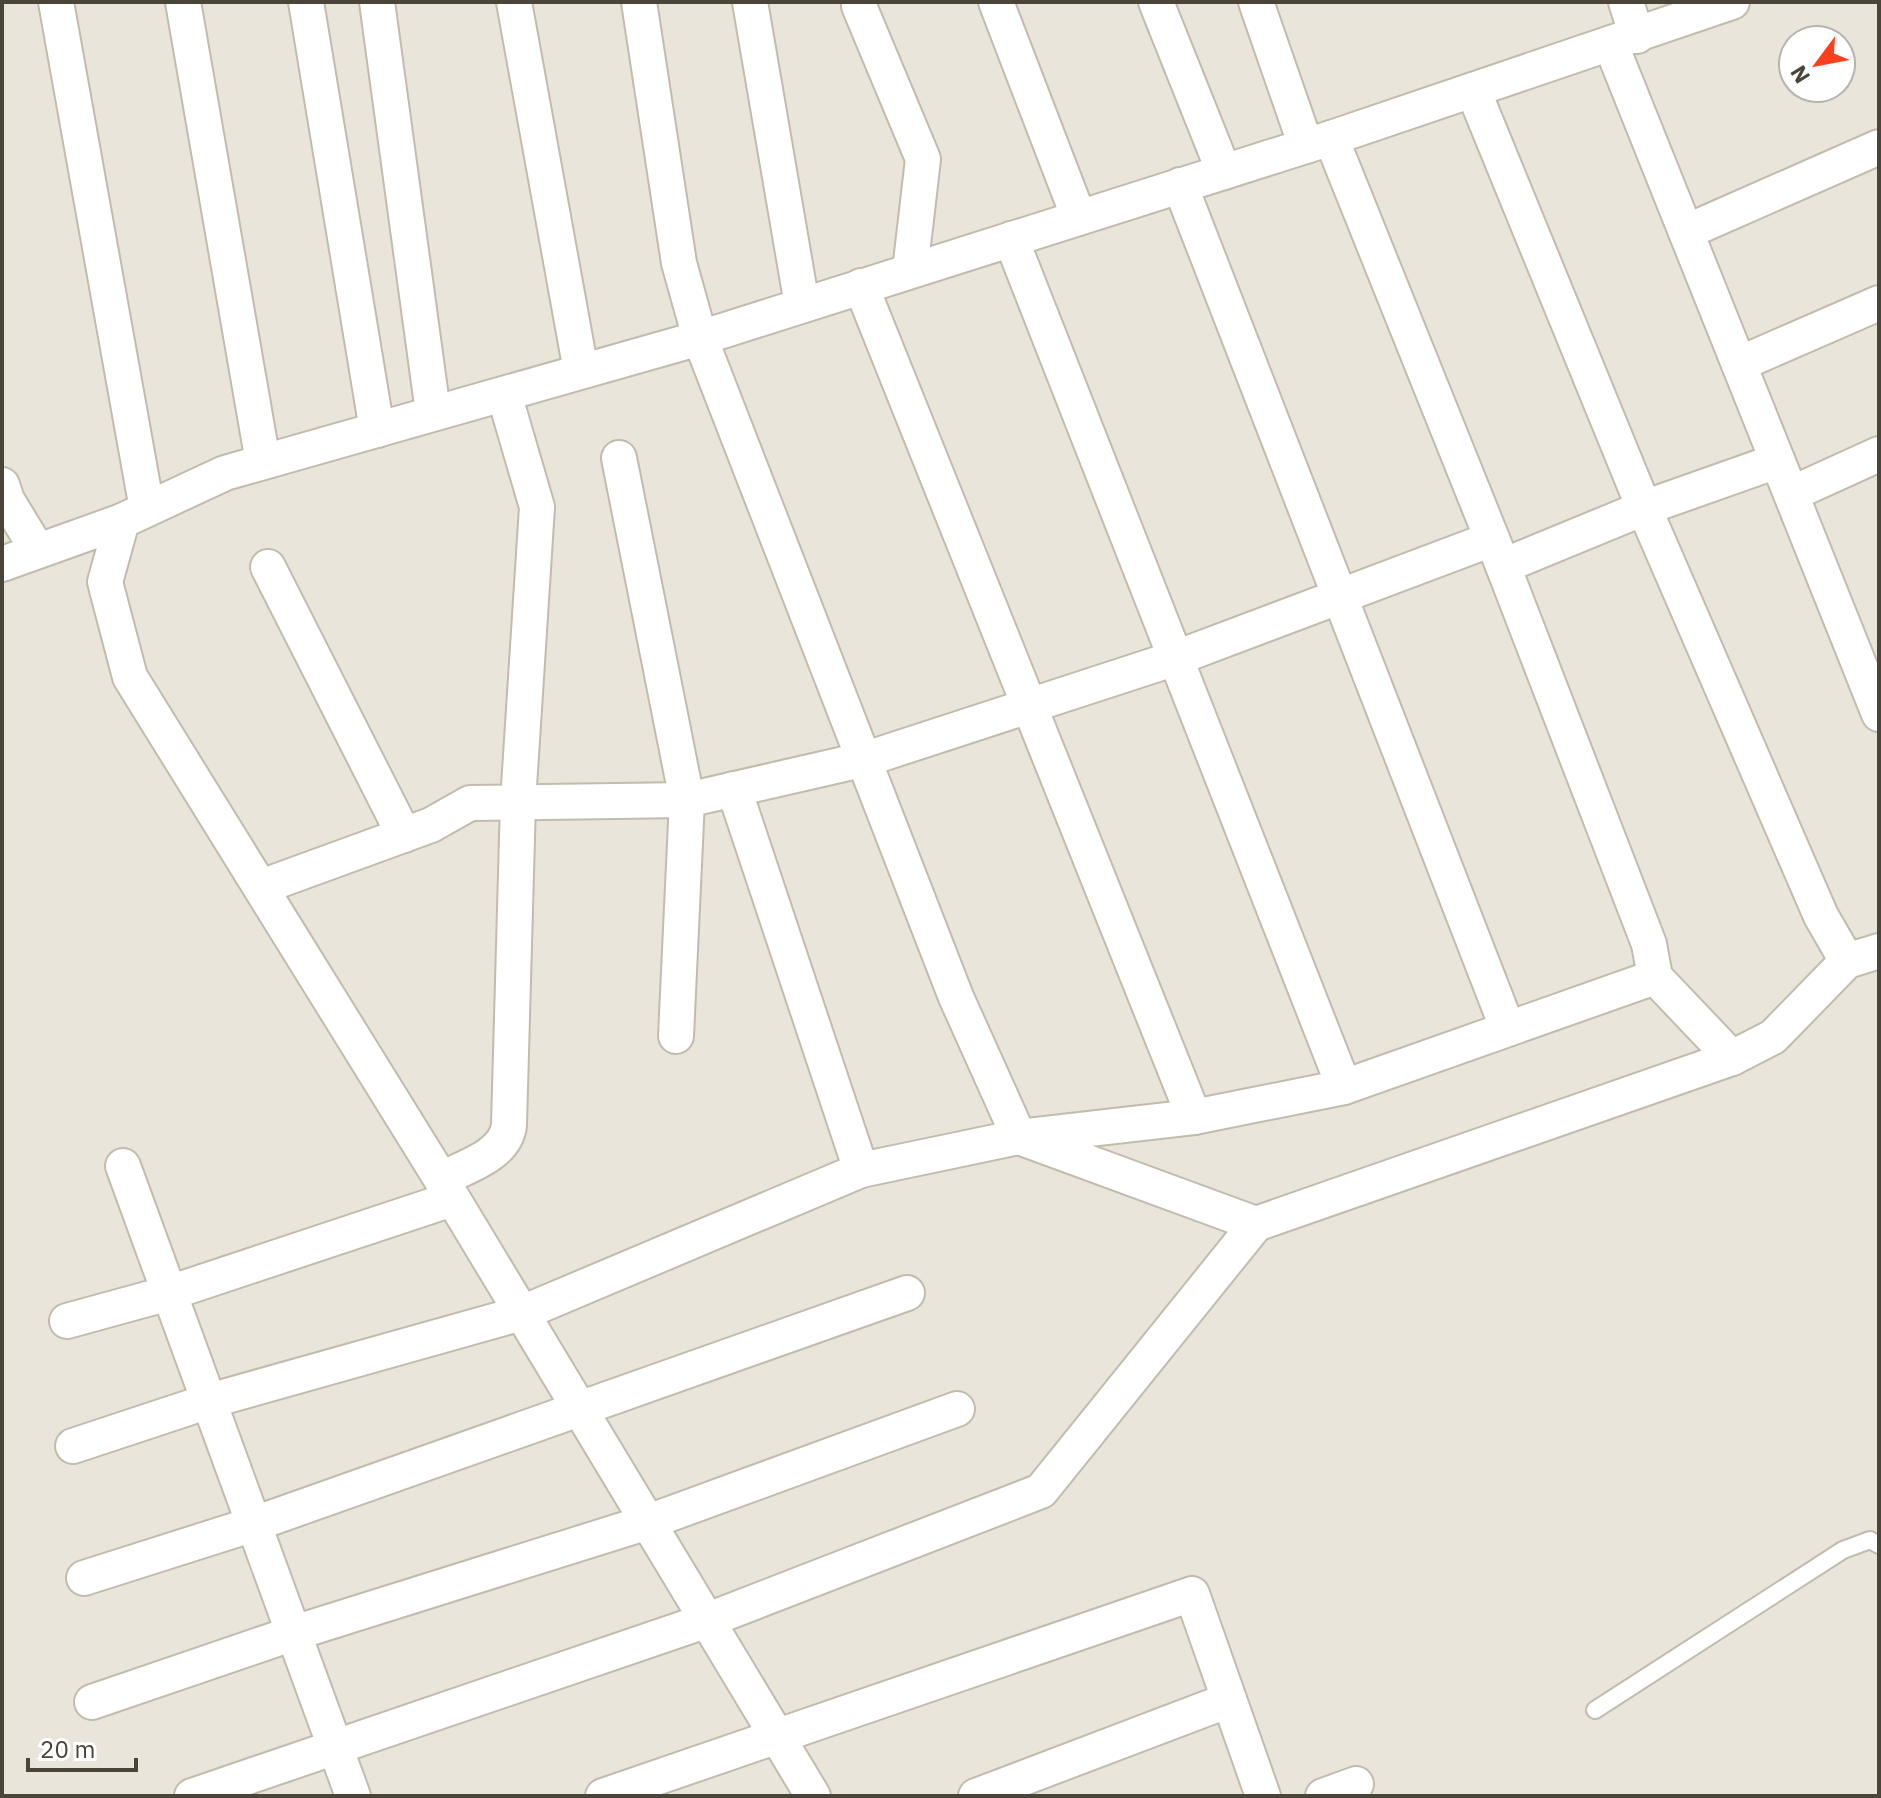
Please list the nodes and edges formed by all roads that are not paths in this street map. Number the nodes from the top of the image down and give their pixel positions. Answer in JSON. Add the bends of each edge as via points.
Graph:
{"nodes":[{"id":1,"x":56,"y":2,"type":"edge"},
{"id":2,"x":183,"y":2,"type":"edge"},
{"id":3,"x":306,"y":2,"type":"edge"},
{"id":4,"x":377,"y":2,"type":"edge"},
{"id":5,"x":514,"y":2,"type":"edge"},
{"id":6,"x":639,"y":2,"type":"edge"},
{"id":7,"x":750,"y":2,"type":"edge"},
{"id":8,"x":996,"y":2,"type":"edge"},
{"id":9,"x":1156,"y":2,"type":"edge"},
{"id":10,"x":1256,"y":2,"type":"edge"},
{"id":11,"x":1626,"y":2,"type":"edge"},
{"id":12,"x":1732,"y":2,"type":"edge"},
{"id":13,"x":859,"y":6,"type":"dead end"},
{"id":14,"x":1624,"y":40,"type":"junction"},
{"id":15,"x":1473,"y":90,"type":"junction"},
{"id":16,"x":1318,"y":142,"type":"junction"},
{"id":17,"x":1879,"y":147,"type":"edge"},
{"id":18,"x":1224,"y":172,"type":"junction"},
{"id":19,"x":1180,"y":185,"type":"junction"},
{"id":20,"x":1079,"y":218,"type":"junction"},
{"id":21,"x":1686,"y":232,"type":"junction"},
{"id":22,"x":1011,"y":239,"type":"junction"},
{"id":23,"x":910,"y":271,"type":"junction"},
{"id":24,"x":861,"y":286,"type":"junction"},
{"id":25,"x":1879,"y":303,"type":"edge"},
{"id":26,"x":802,"y":305,"type":"junction"},
{"id":27,"x":700,"y":338,"type":"junction"},
{"id":28,"x":1739,"y":364,"type":"junction"},
{"id":29,"x":581,"y":371,"type":"junction"},
{"id":30,"x":504,"y":394,"type":"junction"},
{"id":31,"x":433,"y":412,"type":"junction"},
{"id":32,"x":377,"y":430,"type":"junction"},
{"id":33,"x":1879,"y":454,"type":"edge"},
{"id":34,"x":619,"y":458,"type":"dead end"},
{"id":35,"x":1777,"y":461,"type":"junction"},
{"id":36,"x":263,"y":462,"type":"junction"},
{"id":37,"x":2,"y":485,"type":"edge"},
{"id":38,"x":1791,"y":494,"type":"junction"},
{"id":39,"x":1644,"y":508,"type":"junction"},
{"id":40,"x":136,"y":514,"type":"junction"},
{"id":41,"x":38,"y":551,"type":"junction"},
{"id":42,"x":1497,"y":552,"type":"junction"},
{"id":43,"x":2,"y":564,"type":"edge"},
{"id":44,"x":268,"y":567,"type":"dead end"},
{"id":45,"x":1338,"y":594,"type":"junction"},
{"id":46,"x":1176,"y":658,"type":"junction"},
{"id":47,"x":1029,"y":705,"type":"junction"},
{"id":48,"x":1879,"y":714,"type":"edge"},
{"id":49,"x":866,"y":759,"type":"junction"},
{"id":50,"x":734,"y":789,"type":"junction"},
{"id":51,"x":687,"y":800,"type":"junction"},
{"id":52,"x":518,"y":802,"type":"junction"},
{"id":53,"x":404,"y":835,"type":"junction"},
{"id":54,"x":261,"y":887,"type":"junction"},
{"id":55,"x":1879,"y":951,"type":"edge"},
{"id":56,"x":1847,"y":961,"type":"junction"},
{"id":57,"x":1655,"y":977,"type":"junction"},
{"id":58,"x":1507,"y":1027,"type":"junction"},
{"id":59,"x":676,"y":1036,"type":"dead end"},
{"id":60,"x":1732,"y":1058,"type":"junction"},
{"id":61,"x":1344,"y":1087,"type":"junction"},
{"id":62,"x":1194,"y":1117,"type":"junction"},
{"id":63,"x":1019,"y":1137,"type":"junction"},
{"id":64,"x":123,"y":1166,"type":"dead end"},
{"id":65,"x":861,"y":1170,"type":"junction"},
{"id":66,"x":446,"y":1189,"type":"junction"},
{"id":67,"x":1256,"y":1224,"type":"junction"},
{"id":68,"x":169,"y":1293,"type":"junction"},
{"id":69,"x":907,"y":1293,"type":"dead end"},
{"id":70,"x":522,"y":1313,"type":"junction"},
{"id":71,"x":67,"y":1321,"type":"dead end"},
{"id":72,"x":209,"y":1401,"type":"junction"},
{"id":73,"x":957,"y":1409,"type":"dead end"},
{"id":74,"x":580,"y":1410,"type":"junction"},
{"id":75,"x":73,"y":1446,"type":"dead end"},
{"id":76,"x":648,"y":1522,"type":"junction"},
{"id":77,"x":254,"y":1524,"type":"junction"},
{"id":78,"x":1879,"y":1545,"type":"edge"},
{"id":79,"x":84,"y":1578,"type":"dead end"},
{"id":80,"x":708,"y":1620,"type":"junction"},
{"id":81,"x":294,"y":1633,"type":"junction"},
{"id":82,"x":1229,"y":1700,"type":"junction"},
{"id":83,"x":92,"y":1702,"type":"dead end"},
{"id":84,"x":1595,"y":1710,"type":"dead end"},
{"id":85,"x":779,"y":1738,"type":"junction"},
{"id":86,"x":336,"y":1749,"type":"junction"},
{"id":87,"x":1356,"y":1784,"type":"dead end"},
{"id":88,"x":192,"y":1796,"type":"edge"},
{"id":89,"x":353,"y":1796,"type":"edge"},
{"id":90,"x":603,"y":1796,"type":"edge"},
{"id":91,"x":813,"y":1796,"type":"edge"},
{"id":92,"x":976,"y":1796,"type":"edge"},
{"id":93,"x":1263,"y":1796,"type":"edge"},
{"id":94,"x":1323,"y":1796,"type":"edge"}],
"edges":[{"from":1,"to":40,"type":"street"},
{"from":2,"to":36,"type":"street"},
{"from":3,"to":32,"type":"street"},
{"from":4,"to":31,"type":"street"},
{"from":5,"to":29,"type":"street"},
{"from":6,"to":27,"type":"street","via":[[679,263]]},
{"from":7,"to":26,"type":"street"},
{"from":8,"to":20,"type":"street"},
{"from":9,"to":18,"type":"street"},
{"from":10,"to":16,"type":"street"},
{"from":11,"to":14,"type":"street"},
{"from":12,"to":14,"type":"street"},
{"from":13,"to":23,"type":"street","via":[[923,159]]},
{"from":14,"to":15,"type":"street"},
{"from":14,"to":21,"type":"street"},
{"from":15,"to":16,"type":"street"},
{"from":15,"to":39,"type":"street"},
{"from":16,"to":18,"type":"street"},
{"from":16,"to":42,"type":"street"},
{"from":17,"to":21,"type":"street"},
{"from":18,"to":19,"type":"street"},
{"from":19,"to":20,"type":"street"},
{"from":19,"to":45,"type":"street"},
{"from":20,"to":22,"type":"street"},
{"from":21,"to":28,"type":"street"},
{"from":22,"to":23,"type":"street"},
{"from":22,"to":46,"type":"street"},
{"from":23,"to":24,"type":"street"},
{"from":24,"to":26,"type":"street"},
{"from":24,"to":47,"type":"street"},
{"from":25,"to":28,"type":"street"},
{"from":26,"to":27,"type":"street"},
{"from":27,"to":29,"type":"street"},
{"from":27,"to":49,"type":"street"},
{"from":28,"to":35,"type":"street"},
{"from":29,"to":30,"type":"street"},
{"from":30,"to":31,"type":"street"},
{"from":30,"to":52,"type":"street","via":[[537,507]]},
{"from":31,"to":32,"type":"street"},
{"from":32,"to":36,"type":"street"},
{"from":33,"to":38,"type":"street"},
{"from":34,"to":51,"type":"street"},
{"from":35,"to":38,"type":"street"},
{"from":35,"to":39,"type":"street"},
{"from":36,"to":40,"type":"street","via":[[225,473]]},
{"from":37,"to":41,"type":"street"},
{"from":38,"to":48,"type":"street"},
{"from":39,"to":42,"type":"street"},
{"from":39,"to":56,"type":"street","via":[[1821,916]]},
{"from":40,"to":41,"type":"street"},
{"from":40,"to":54,"type":"street","via":[[122,521],[105,582],[130,677]]},
{"from":41,"to":43,"type":"street"},
{"from":42,"to":45,"type":"street"},
{"from":42,"to":57,"type":"street","via":[[1649,944]]},
{"from":44,"to":53,"type":"street"},
{"from":45,"to":46,"type":"street"},
{"from":45,"to":58,"type":"street"},
{"from":46,"to":47,"type":"street"},
{"from":46,"to":61,"type":"street"},
{"from":47,"to":49,"type":"street"},
{"from":47,"to":62,"type":"street"},
{"from":49,"to":50,"type":"street"},
{"from":49,"to":63,"type":"street","via":[[956,997]]},
{"from":50,"to":51,"type":"street"},
{"from":50,"to":65,"type":"street"},
{"from":51,"to":52,"type":"street"},
{"from":51,"to":59,"type":"street"},
{"from":52,"to":53,"type":"street","via":[[470,803]]},
{"from":52,"to":66,"type":"street","via":[[508,1137]]},
{"from":53,"to":54,"type":"street"},
{"from":54,"to":66,"type":"street"},
{"from":55,"to":56,"type":"street"},
{"from":56,"to":60,"type":"street","via":[[1773,1037]]},
{"from":57,"to":58,"type":"street"},
{"from":57,"to":60,"type":"street"},
{"from":58,"to":61,"type":"street"},
{"from":60,"to":67,"type":"street"},
{"from":61,"to":62,"type":"street"},
{"from":62,"to":63,"type":"street"},
{"from":63,"to":65,"type":"street"},
{"from":63,"to":67,"type":"street"},
{"from":64,"to":68,"type":"street"},
{"from":65,"to":70,"type":"street"},
{"from":66,"to":68,"type":"street"},
{"from":66,"to":70,"type":"street"},
{"from":67,"to":80,"type":"street","via":[[1041,1491]]},
{"from":68,"to":71,"type":"street"},
{"from":68,"to":72,"type":"street"},
{"from":69,"to":74,"type":"street"},
{"from":70,"to":72,"type":"street"},
{"from":70,"to":74,"type":"street"},
{"from":72,"to":75,"type":"street"},
{"from":72,"to":77,"type":"street"},
{"from":73,"to":76,"type":"street"},
{"from":74,"to":76,"type":"street"},
{"from":74,"to":77,"type":"street"},
{"from":76,"to":80,"type":"street"},
{"from":76,"to":81,"type":"street"},
{"from":77,"to":79,"type":"street"},
{"from":77,"to":81,"type":"street"},
{"from":78,"to":84,"type":"lane","via":[[1870,1540],[1843,1550]]},
{"from":80,"to":85,"type":"street"},
{"from":80,"to":86,"type":"street"},
{"from":81,"to":83,"type":"street"},
{"from":81,"to":86,"type":"street"},
{"from":82,"to":85,"type":"street","via":[[1192,1594]]},
{"from":82,"to":92,"type":"street"},
{"from":82,"to":93,"type":"street"},
{"from":85,"to":90,"type":"street"},
{"from":85,"to":91,"type":"street"},
{"from":86,"to":88,"type":"street"},
{"from":86,"to":89,"type":"street"},
{"from":87,"to":94,"type":"street"}]}
